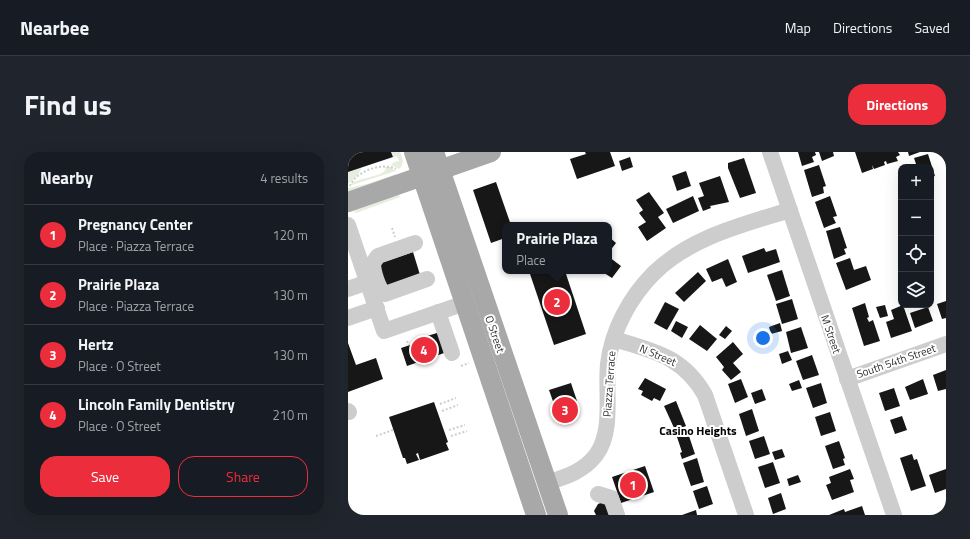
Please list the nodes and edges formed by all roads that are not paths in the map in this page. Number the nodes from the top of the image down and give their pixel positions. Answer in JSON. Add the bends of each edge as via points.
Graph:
{"nodes":[{"id":1,"x":414,"y":152,"type":"edge"},
{"id":2,"x":491,"y":152,"type":"edge"},
{"id":3,"x":770,"y":152,"type":"edge"},
{"id":4,"x":432,"y":166,"type":"edge"},
{"id":5,"x":349,"y":194,"type":"edge"},
{"id":6,"x":790,"y":210,"type":"junction"},
{"id":7,"x":348,"y":225,"type":"edge"},
{"id":8,"x":415,"y":243,"type":"dead end"},
{"id":9,"x":427,"y":279,"type":"dead end"},
{"id":10,"x":368,"y":282,"type":"junction"},
{"id":11,"x":348,"y":289,"type":"edge"},
{"id":12,"x":465,"y":303,"type":"junction"},
{"id":13,"x":377,"y":308,"type":"junction"},
{"id":14,"x":438,"y":312,"type":"junction"},
{"id":15,"x":348,"y":318,"type":"edge"},
{"id":16,"x":614,"y":339,"type":"junction"},
{"id":17,"x":946,"y":344,"type":"edge"},
{"id":18,"x":456,"y":359,"type":"road end"},
{"id":19,"x":847,"y":379,"type":"junction"},
{"id":20,"x":546,"y":483,"type":"junction"},
{"id":21,"x":598,"y":494,"type":"dead end"},
{"id":22,"x":536,"y":515,"type":"edge"},
{"id":23,"x":558,"y":515,"type":"edge"},
{"id":24,"x":617,"y":515,"type":"edge"},
{"id":25,"x":746,"y":515,"type":"edge"},
{"id":26,"x":894,"y":515,"type":"edge"}],
"edges":[{"from":1,"to":4,"type":"main road","name":"O Street"},
{"from":2,"to":4,"type":"main road"},
{"from":3,"to":6,"type":"street","name":"M Street"},
{"from":4,"to":5,"type":"main road"},
{"from":4,"to":12,"type":"main road","name":"O Street"},
{"from":4,"to":20,"type":"main road","name":"O Street"},
{"from":6,"to":16,"type":"street","name":"Piazza Terrace","via":[[713,235],[677,254],[639,290],[626,310]]},
{"from":6,"to":19,"type":"street","name":"M Street"},
{"from":7,"to":10,"type":"street"},
{"from":8,"to":9,"type":"street","via":[[375,259],[375,274],[380,289],[385,294]]},
{"from":10,"to":11,"type":"street"},
{"from":10,"to":13,"type":"street"},
{"from":12,"to":14,"type":"street"},
{"from":12,"to":22,"type":"main road","name":"O Street"},
{"from":13,"to":14,"type":"street","via":[[384,331]]},
{"from":13,"to":15,"type":"street"},
{"from":14,"to":18,"type":"street"},
{"from":16,"to":20,"type":"street","name":"Piazza Terrace","via":[[608,363],[605,431],[599,450],[577,472]]},
{"from":16,"to":25,"type":"street","name":"N Street","via":[[670,358],[697,382],[705,395]]},
{"from":17,"to":19,"type":"street","name":"South 54th Street"},
{"from":19,"to":26,"type":"street","name":"M Street"},
{"from":20,"to":23,"type":"main road","name":"O Street"},
{"from":21,"to":24,"type":"street","via":[[611,498]]}]}
